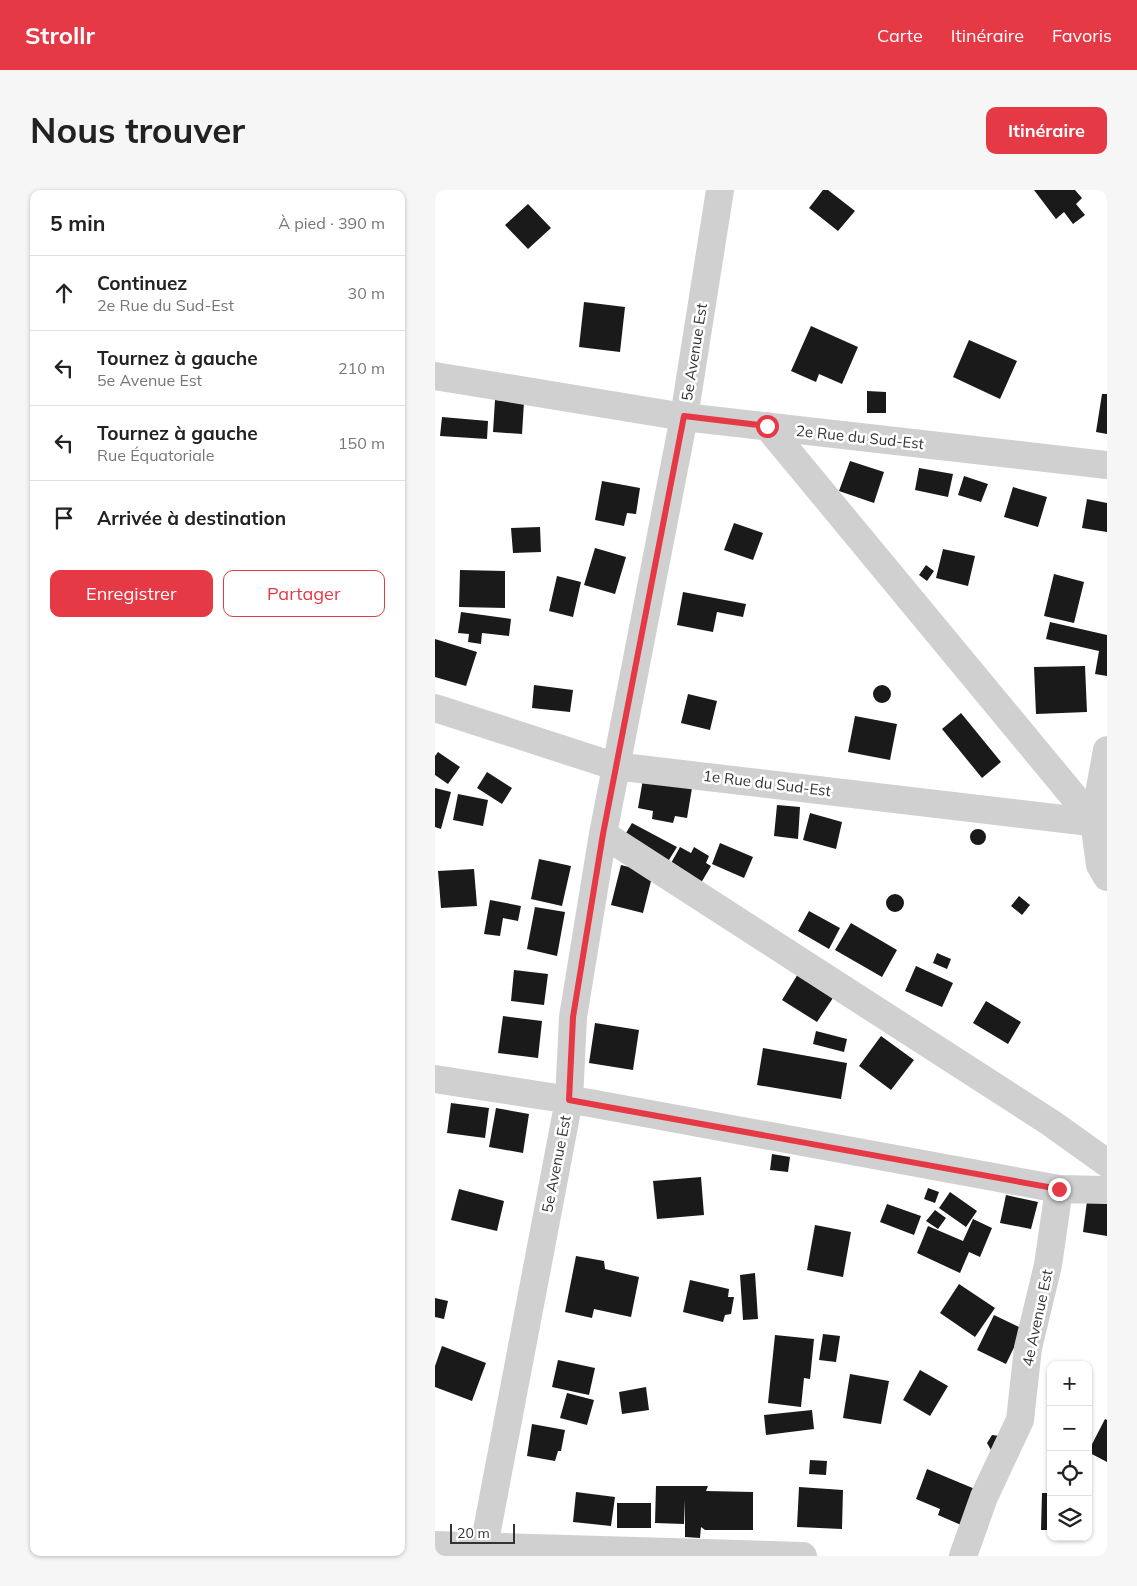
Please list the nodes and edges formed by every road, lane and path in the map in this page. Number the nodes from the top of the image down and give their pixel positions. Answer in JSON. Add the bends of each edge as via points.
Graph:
{"nodes":[{"id":1,"x":720,"y":190,"type":"edge"},
{"id":2,"x":435,"y":376,"type":"edge"},
{"id":3,"x":684,"y":416,"type":"junction"},
{"id":4,"x":767,"y":426,"type":"junction"},
{"id":5,"x":1107,"y":465,"type":"edge"},
{"id":6,"x":435,"y":708,"type":"edge"},
{"id":7,"x":1107,"y":750,"type":"edge"},
{"id":8,"x":614,"y":766,"type":"junction"},
{"id":9,"x":1101,"y":823,"type":"edge"},
{"id":10,"x":603,"y":834,"type":"junction"},
{"id":11,"x":1107,"y":877,"type":"edge"},
{"id":12,"x":435,"y":1079,"type":"edge"},
{"id":13,"x":569,"y":1100,"type":"junction"},
{"id":14,"x":1107,"y":1162,"type":"edge"},
{"id":15,"x":1059,"y":1189,"type":"junction"},
{"id":16,"x":1107,"y":1190,"type":"edge"},
{"id":17,"x":435,"y":1545,"type":"edge"},
{"id":18,"x":485,"y":1546,"type":"junction"},
{"id":19,"x":803,"y":1556,"type":"edge"},
{"id":20,"x":963,"y":1556,"type":"edge"}],
"edges":[{"from":1,"to":3,"type":"street","name":"5e Avenue Est"},
{"from":2,"to":3,"type":"street","name":"2e Rue du Sud-Est"},
{"from":3,"to":4,"type":"street","name":"2e Rue du Sud-Est"},
{"from":3,"to":8,"type":"street","name":"5e Avenue Est"},
{"from":4,"to":5,"type":"street","name":"2e Rue du Sud-Est"},
{"from":4,"to":9,"type":"street"},
{"from":6,"to":8,"type":"street","name":"1e Rue du Sud-Est"},
{"from":7,"to":9,"type":"street"},
{"from":8,"to":9,"type":"street","name":"1e Rue du Sud-Est"},
{"from":8,"to":10,"type":"street","name":"5e Avenue Est"},
{"from":9,"to":11,"type":"street","via":[[1100,864]]},
{"from":10,"to":13,"type":"street","name":"5e Avenue Est","via":[[573,1017]]},
{"from":10,"to":14,"type":"street"},
{"from":12,"to":13,"type":"street"},
{"from":13,"to":15,"type":"street"},
{"from":13,"to":18,"type":"street","name":"5e Avenue Est"},
{"from":15,"to":16,"type":"street"},
{"from":15,"to":20,"type":"street","name":"4e Avenue Est","via":[[1048,1265],[1028,1348],[1020,1420],[984,1497]]},
{"from":17,"to":18,"type":"street"},
{"from":18,"to":19,"type":"street"}]}
